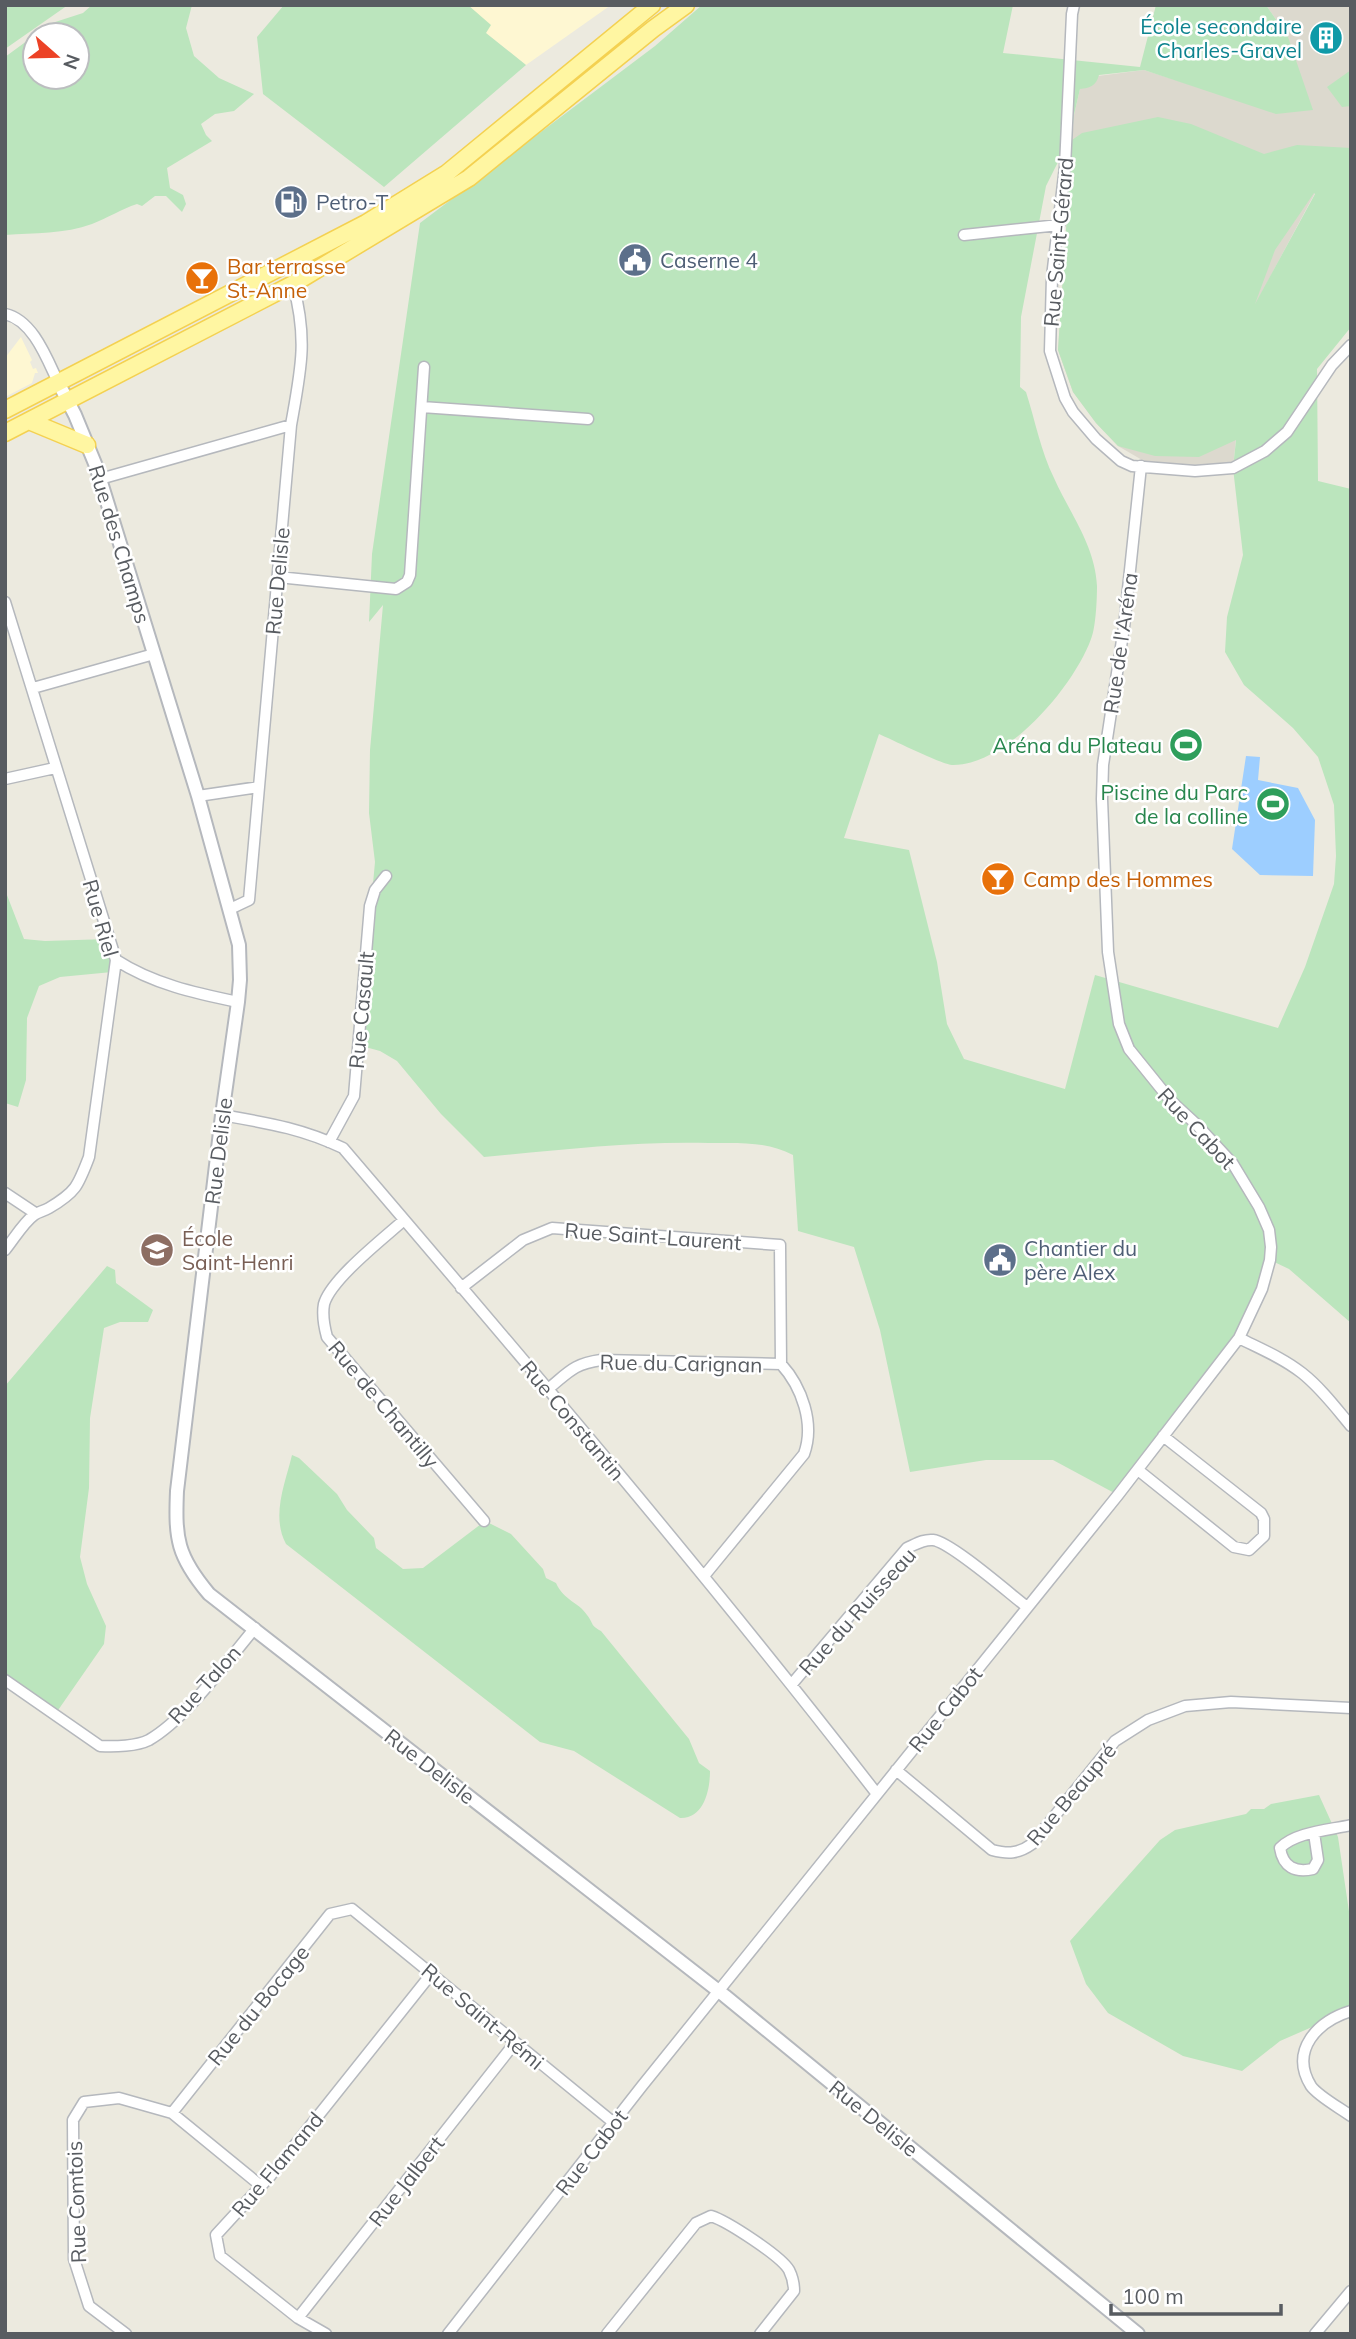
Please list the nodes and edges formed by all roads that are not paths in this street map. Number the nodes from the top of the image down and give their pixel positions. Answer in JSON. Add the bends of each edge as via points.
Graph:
{"nodes":[{"id":1,"x":652,"y":5,"type":"edge"},
{"id":2,"x":686,"y":5,"type":"edge"},
{"id":3,"x":1074,"y":5,"type":"edge"},
{"id":4,"x":1059,"y":226,"type":"junction"},
{"id":5,"x":964,"y":235,"type":"dead end"},
{"id":6,"x":293,"y":284,"type":"junction"},
{"id":7,"x":5,"y":314,"type":"edge"},
{"id":8,"x":1351,"y":345,"type":"edge"},
{"id":9,"x":424,"y":367,"type":"dead end"},
{"id":10,"x":58,"y":382,"type":"junction"},
{"id":11,"x":68,"y":400,"type":"junction"},
{"id":12,"x":422,"y":407,"type":"junction"},
{"id":13,"x":5,"y":410,"type":"edge"},
{"id":14,"x":588,"y":419,"type":"dead end"},
{"id":15,"x":29,"y":421,"type":"junction"},
{"id":16,"x":291,"y":425,"type":"junction"},
{"id":17,"x":5,"y":433,"type":"edge"},
{"id":18,"x":88,"y":445,"type":"junction"},
{"id":19,"x":1141,"y":466,"type":"junction"},
{"id":20,"x":100,"y":479,"type":"junction"},
{"id":21,"x":278,"y":577,"type":"junction"},
{"id":22,"x":5,"y":602,"type":"edge"},
{"id":23,"x":154,"y":654,"type":"junction"},
{"id":24,"x":33,"y":688,"type":"junction"},
{"id":25,"x":55,"y":768,"type":"junction"},
{"id":26,"x":5,"y":779,"type":"edge"},
{"id":27,"x":259,"y":787,"type":"junction"},
{"id":28,"x":198,"y":796,"type":"junction"},
{"id":29,"x":386,"y":876,"type":"dead end"},
{"id":30,"x":230,"y":909,"type":"junction"},
{"id":31,"x":116,"y":960,"type":"junction"},
{"id":32,"x":240,"y":980,"type":"joint"},
{"id":33,"x":238,"y":1002,"type":"junction"},
{"id":34,"x":1141,"y":1065,"type":"joint"},
{"id":35,"x":222,"y":1115,"type":"junction"},
{"id":36,"x":329,"y":1142,"type":"junction"},
{"id":37,"x":5,"y":1193,"type":"edge"},
{"id":38,"x":35,"y":1213,"type":"junction"},
{"id":39,"x":404,"y":1220,"type":"junction"},
{"id":40,"x":5,"y":1250,"type":"edge"},
{"id":41,"x":461,"y":1288,"type":"junction"},
{"id":42,"x":1239,"y":1338,"type":"junction"},
{"id":43,"x":781,"y":1364,"type":"junction"},
{"id":44,"x":548,"y":1389,"type":"junction"},
{"id":45,"x":1351,"y":1426,"type":"edge"},
{"id":46,"x":1163,"y":1436,"type":"junction"},
{"id":47,"x":1138,"y":1470,"type":"junction"},
{"id":48,"x":484,"y":1521,"type":"dead end"},
{"id":49,"x":704,"y":1576,"type":"junction"},
{"id":50,"x":1027,"y":1607,"type":"junction"},
{"id":51,"x":255,"y":1628,"type":"junction"},
{"id":52,"x":5,"y":1680,"type":"edge"},
{"id":53,"x":792,"y":1684,"type":"junction"},
{"id":54,"x":1351,"y":1707,"type":"edge"},
{"id":55,"x":897,"y":1770,"type":"junction"},
{"id":56,"x":877,"y":1794,"type":"junction"},
{"id":57,"x":1351,"y":1825,"type":"edge"},
{"id":58,"x":1314,"y":1833,"type":"junction"},
{"id":59,"x":352,"y":1909,"type":"joint"},
{"id":60,"x":432,"y":1973,"type":"junction"},
{"id":61,"x":719,"y":1992,"type":"junction"},
{"id":62,"x":1351,"y":2011,"type":"edge"},
{"id":63,"x":514,"y":2044,"type":"junction"},
{"id":64,"x":172,"y":2113,"type":"junction"},
{"id":65,"x":1351,"y":2116,"type":"edge"},
{"id":66,"x":614,"y":2123,"type":"junction"},
{"id":67,"x":260,"y":2185,"type":"junction"},
{"id":68,"x":1351,"y":2291,"type":"edge"},
{"id":69,"x":298,"y":2318,"type":"junction"},
{"id":70,"x":127,"y":2334,"type":"edge"},
{"id":71,"x":326,"y":2334,"type":"edge"},
{"id":72,"x":448,"y":2334,"type":"edge"},
{"id":73,"x":607,"y":2334,"type":"edge"},
{"id":74,"x":760,"y":2334,"type":"edge"},
{"id":75,"x":1138,"y":2334,"type":"edge"},
{"id":76,"x":1315,"y":2334,"type":"edge"}],
"edges":[{"from":1,"to":10,"type":"main road","via":[[447,173],[366,223]]},
{"from":2,"to":6,"type":"main road","via":[[468,178]]},
{"from":3,"to":4,"type":"street","name":"Rue Saint-Gérard"},
{"from":4,"to":5,"type":"street"},
{"from":4,"to":19,"type":"street","name":"Rue Saint-Gérard","via":[[1049,346],[1058,379],[1073,412],[1101,445],[1132,466]]},
{"from":6,"to":11,"type":"main road"},
{"from":6,"to":16,"type":"street","name":"Rue Delisle","via":[[303,334]]},
{"from":7,"to":10,"type":"street","name":"Rue des Champs","via":[[15,316],[34,336]]},
{"from":8,"to":19,"type":"street","name":"Rue Saint-Gérard","via":[[1287,432],[1255,458],[1233,468],[1195,471]]},
{"from":9,"to":12,"type":"street"},
{"from":10,"to":11,"type":"street","name":"Rue des Champs"},
{"from":10,"to":13,"type":"main road"},
{"from":11,"to":15,"type":"main road"},
{"from":11,"to":18,"type":"street","name":"Rue des Champs"},
{"from":12,"to":14,"type":"street"},
{"from":12,"to":21,"type":"street","via":[[407,582],[397,589]]},
{"from":15,"to":17,"type":"main road"},
{"from":15,"to":18,"type":"main road"},
{"from":16,"to":20,"type":"street"},
{"from":16,"to":21,"type":"street","name":"Rue Delisle"},
{"from":18,"to":20,"type":"street","name":"Rue des Champs"},
{"from":19,"to":34,"type":"street","name":"Rue de l'Aréna","via":[[1102,799],[1108,952],[1119,1024]]},
{"from":20,"to":23,"type":"street","name":"Rue des Champs"},
{"from":21,"to":27,"type":"street","name":"Rue Delisle"},
{"from":22,"to":24,"type":"street","name":"Rue Riel"},
{"from":23,"to":24,"type":"street"},
{"from":23,"to":28,"type":"street","name":"Rue des Champs"},
{"from":24,"to":25,"type":"street","name":"Rue Riel"},
{"from":25,"to":26,"type":"street"},
{"from":25,"to":31,"type":"street","name":"Rue Riel"},
{"from":27,"to":28,"type":"street"},
{"from":27,"to":30,"type":"street","name":"Rue Delisle","via":[[249,900]]},
{"from":28,"to":30,"type":"street","name":"Rue des Champs"},
{"from":29,"to":36,"type":"street","name":"Rue Casault","via":[[370,906],[354,1097]]},
{"from":30,"to":32,"type":"street","name":"Rue des Champs","via":[[239,945]]},
{"from":31,"to":33,"type":"street","via":[[187,992]]},
{"from":31,"to":38,"type":"street","name":"Rue Riel","via":[[89,1157],[72,1192]]},
{"from":32,"to":33,"type":"street","name":"Rue Delisle"},
{"from":33,"to":35,"type":"street","name":"Rue Delisle"},
{"from":34,"to":42,"type":"street","name":"Rue Cabot","via":[[1233,1164],[1269,1230],[1270,1259],[1262,1289]]},
{"from":35,"to":36,"type":"street","name":"Rue Constantin","via":[[286,1127]]},
{"from":35,"to":51,"type":"street","name":"Rue Delisle","via":[[177,1491],[177,1538],[187,1564],[209,1594]]},
{"from":36,"to":39,"type":"street","name":"Rue Constantin","via":[[343,1148]]},
{"from":37,"to":38,"type":"street"},
{"from":38,"to":40,"type":"street","name":"Rue Riel"},
{"from":39,"to":41,"type":"street","name":"Rue Constantin"},
{"from":39,"to":48,"type":"street","name":"Rue de Chantilly","via":[[327,1296],[323,1323],[327,1337]]},
{"from":41,"to":43,"type":"street","name":"Rue Saint-Laurent","via":[[523,1240],[552,1228],[780,1245]]},
{"from":41,"to":44,"type":"street","name":"Rue Constantin"},
{"from":42,"to":45,"type":"street","via":[[1302,1373]]},
{"from":42,"to":46,"type":"street","name":"Rue Cabot"},
{"from":43,"to":44,"type":"street","name":"Rue du Carignan","via":[[601,1360],[572,1368]]},
{"from":43,"to":49,"type":"street","via":[[802,1398],[808,1432],[804,1454]]},
{"from":44,"to":49,"type":"street","name":"Rue Constantin"},
{"from":46,"to":47,"type":"street","name":"Rue Cabot"},
{"from":46,"to":47,"type":"street","via":[[1261,1513],[1264,1536],[1250,1550],[1234,1547]]},
{"from":47,"to":50,"type":"street","name":"Rue Cabot"},
{"from":49,"to":53,"type":"street","name":"Rue Constantin"},
{"from":50,"to":53,"type":"street","name":"Rue du Ruisseau","via":[[952,1549],[936,1540],[923,1541],[907,1548]]},
{"from":50,"to":55,"type":"street","name":"Rue Cabot"},
{"from":51,"to":52,"type":"street","name":"Rue Talon","via":[[178,1718],[147,1741],[100,1746]]},
{"from":51,"to":61,"type":"street","name":"Rue Delisle"},
{"from":53,"to":56,"type":"street","name":"Rue Constantin"},
{"from":54,"to":55,"type":"street","name":"Rue Beaupré","via":[[1231,1702],[1185,1706],[1147,1720],[1115,1741],[1032,1844],[1007,1854],[992,1850]]},
{"from":55,"to":56,"type":"street","name":"Rue Cabot"},
{"from":56,"to":61,"type":"street","name":"Rue Cabot"},
{"from":57,"to":58,"type":"street"},
{"from":58,"to":58,"type":"street","via":[[1280,1848],[1282,1860],[1290,1868],[1313,1869],[1318,1860]]},
{"from":59,"to":60,"type":"street","name":"Rue Saint-Rémi"},
{"from":59,"to":64,"type":"street","name":"Rue du Bocage","via":[[330,1914]]},
{"from":60,"to":63,"type":"street","name":"Rue Saint-Rémi"},
{"from":60,"to":67,"type":"street","name":"Rue Flamand"},
{"from":61,"to":66,"type":"street","name":"Rue Cabot"},
{"from":61,"to":75,"type":"street","name":"Rue Delisle"},
{"from":62,"to":65,"type":"street","via":[[1337,2015],[1309,2038],[1304,2069],[1312,2087]]},
{"from":63,"to":66,"type":"street","name":"Rue Saint-Rémi"},
{"from":63,"to":69,"type":"street","name":"Rue Jalbert"},
{"from":64,"to":67,"type":"street"},
{"from":64,"to":70,"type":"street","name":"Rue Comtois","via":[[119,2098],[84,2102],[73,2120],[74,2259],[89,2306]]},
{"from":66,"to":72,"type":"street","name":"Rue Cabot"},
{"from":67,"to":69,"type":"street","name":"Rue Flamand","via":[[216,2235],[220,2256]]},
{"from":68,"to":76,"type":"street"},
{"from":69,"to":71,"type":"street","name":"Rue Flamand"},
{"from":73,"to":74,"type":"street","via":[[696,2223],[711,2216],[754,2240],[789,2270],[794,2291]]}]}
